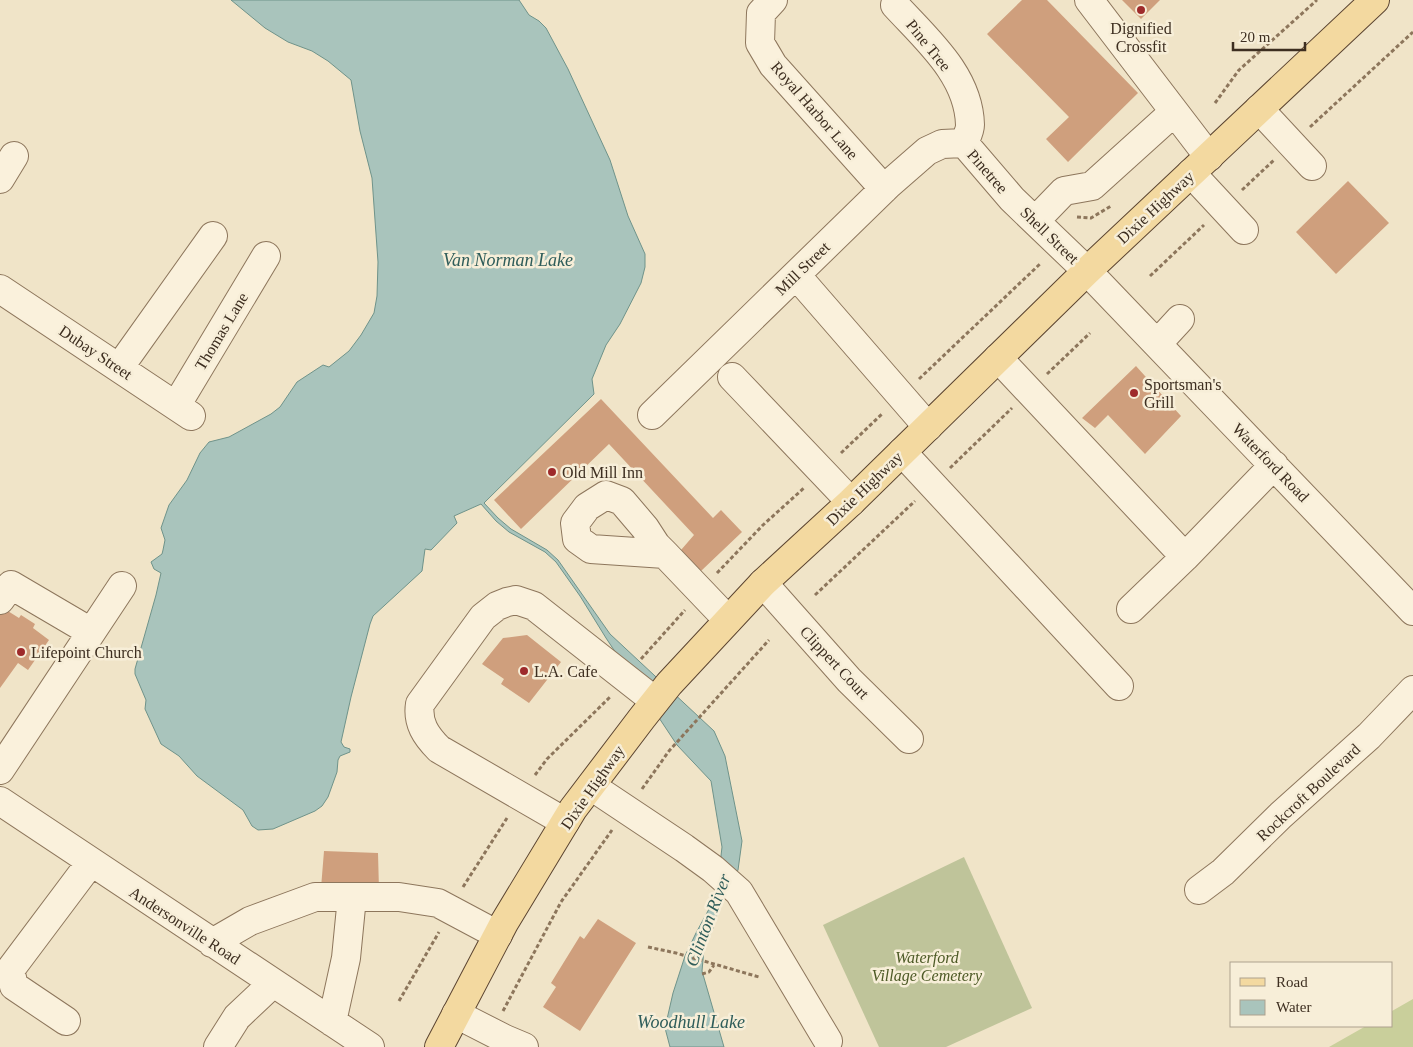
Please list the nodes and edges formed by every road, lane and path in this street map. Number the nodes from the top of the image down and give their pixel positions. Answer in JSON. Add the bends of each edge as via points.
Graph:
{"nodes":[{"id":1,"x":773,"y":0,"type":"edge"},
{"id":2,"x":1089,"y":0,"type":"edge"},
{"id":3,"x":1317,"y":0,"type":"edge"},
{"id":4,"x":1375,"y":0,"type":"edge"},
{"id":5,"x":896,"y":5,"type":"dead end"},
{"id":6,"x":1215,"y":103,"type":"dead end"},
{"id":7,"x":1259,"y":109,"type":"junction"},
{"id":8,"x":1174,"y":112,"type":"junction"},
{"id":9,"x":964,"y":144,"type":"junction"},
{"id":10,"x":1200,"y":165,"type":"junction"},
{"id":11,"x":1312,"y":166,"type":"dead end"},
{"id":12,"x":884,"y":189,"type":"junction"},
{"id":13,"x":1012,"y":199,"type":"joint"},
{"id":14,"x":1036,"y":221,"type":"junction"},
{"id":15,"x":1244,"y":230,"type":"dead end"},
{"id":16,"x":214,"y":236,"type":"dead end"},
{"id":17,"x":266,"y":256,"type":"dead end"},
{"id":18,"x":1046,"y":258,"type":"dead end"},
{"id":19,"x":1087,"y":271,"type":"junction"},
{"id":20,"x":796,"y":275,"type":"junction"},
{"id":21,"x":0,"y":289,"type":"edge"},
{"id":22,"x":1180,"y":319,"type":"dead end"},
{"id":23,"x":1090,"y":333,"type":"dead end"},
{"id":24,"x":1157,"y":344,"type":"junction"},
{"id":25,"x":998,"y":358,"type":"junction"},
{"id":26,"x":119,"y":368,"type":"junction"},
{"id":27,"x":732,"y":377,"type":"dead end"},
{"id":28,"x":1029,"y":392,"type":"junction"},
{"id":29,"x":901,"y":396,"type":"junction"},
{"id":30,"x":184,"y":411,"type":"joint"},
{"id":31,"x":652,"y":414,"type":"dead end"},
{"id":32,"x":928,"y":427,"type":"junction"},
{"id":33,"x":902,"y":452,"type":"junction"},
{"id":34,"x":1274,"y":465,"type":"junction"},
{"id":35,"x":822,"y":471,"type":"junction"},
{"id":36,"x":932,"y":484,"type":"junction"},
{"id":37,"x":851,"y":502,"type":"junction"},
{"id":38,"x":665,"y":554,"type":"dead end"},
{"id":39,"x":1185,"y":557,"type":"junction"},
{"id":40,"x":763,"y":583,"type":"junction"},
{"id":41,"x":122,"y":586,"type":"dead end"},
{"id":42,"x":701,"y":592,"type":"junction"},
{"id":43,"x":815,"y":595,"type":"dead end"},
{"id":44,"x":0,"y":600,"type":"edge"},
{"id":45,"x":1131,"y":609,"type":"dead end"},
{"id":46,"x":1413,"y":611,"type":"edge"},
{"id":47,"x":728,"y":620,"type":"junction"},
{"id":48,"x":91,"y":632,"type":"junction"},
{"id":49,"x":769,"y":640,"type":"dead end"},
{"id":50,"x":634,"y":668,"type":"junction"},
{"id":51,"x":1119,"y":686,"type":"dead end"},
{"id":52,"x":1413,"y":690,"type":"edge"},
{"id":53,"x":655,"y":701,"type":"junction"},
{"id":54,"x":909,"y":739,"type":"dead end"},
{"id":55,"x":669,"y":751,"type":"dead end"},
{"id":56,"x":0,"y":770,"type":"edge"},
{"id":57,"x":591,"y":786,"type":"junction"},
{"id":58,"x":0,"y":801,"type":"edge"},
{"id":59,"x":566,"y":822,"type":"junction"},
{"id":60,"x":611,"y":831,"type":"dead end"},
{"id":61,"x":90,"y":862,"type":"junction"},
{"id":62,"x":1199,"y":890,"type":"dead end"},
{"id":63,"x":352,"y":897,"type":"junction"},
{"id":64,"x":441,"y":925,"type":"dead end"},
{"id":65,"x":498,"y":935,"type":"junction"},
{"id":66,"x":212,"y":943,"type":"junction"},
{"id":67,"x":648,"y":947,"type":"dead end"},
{"id":68,"x":714,"y":965,"type":"junction"},
{"id":69,"x":702,"y":974,"type":"dead end"},
{"id":70,"x":273,"y":983,"type":"junction"},
{"id":71,"x":795,"y":986,"type":"junction"},
{"id":72,"x":399,"y":1001,"type":"dead end"},
{"id":73,"x":456,"y":1014,"type":"junction"},
{"id":74,"x":66,"y":1021,"type":"dead end"},
{"id":75,"x":332,"y":1022,"type":"junction"},
{"id":76,"x":495,"y":1034,"type":"junction"},
{"id":77,"x":828,"y":1041,"type":"dead end"},
{"id":78,"x":218,"y":1047,"type":"edge"},
{"id":79,"x":370,"y":1047,"type":"edge"},
{"id":80,"x":439,"y":1047,"type":"edge"},
{"id":81,"x":524,"y":1047,"type":"edge"}],
"edges":[{"from":1,"to":12,"type":"street","name":"Royal Harbor Lane","via":[[761,13],[760,43],[773,65]]},
{"from":2,"to":8,"type":"street"},
{"from":3,"to":6,"type":"path","via":[[1240,70]]},
{"from":4,"to":7,"type":"main road","name":"Dixie Highway"},
{"from":5,"to":9,"type":"street","name":"Pine Tree","via":[[947,62],[966,99],[970,127]]},
{"from":7,"to":10,"type":"main road","name":"Dixie Highway"},
{"from":7,"to":11,"type":"street"},
{"from":8,"to":10,"type":"street"},
{"from":8,"to":14,"type":"street","via":[[1092,186],[1064,191]]},
{"from":9,"to":12,"type":"street","name":"Mill Street","via":[[942,144],[927,152]]},
{"from":9,"to":13,"type":"street","name":"Pinetree"},
{"from":10,"to":15,"type":"street"},
{"from":10,"to":19,"type":"main road","name":"Dixie Highway"},
{"from":12,"to":20,"type":"street","name":"Mill Street"},
{"from":13,"to":14,"type":"street","name":"Shell Street"},
{"from":14,"to":19,"type":"street","name":"Shell Street"},
{"from":16,"to":26,"type":"street"},
{"from":17,"to":30,"type":"street","name":"Thomas Lane"},
{"from":18,"to":29,"type":"path"},
{"from":19,"to":24,"type":"street","name":"Waterford Road"},
{"from":19,"to":25,"type":"main road","name":"Dixie Highway"},
{"from":20,"to":29,"type":"street"},
{"from":20,"to":31,"type":"street","name":"Mill Street"},
{"from":21,"to":26,"type":"street","name":"Dubay Street"},
{"from":22,"to":24,"type":"street"},
{"from":23,"to":28,"type":"path"},
{"from":24,"to":34,"type":"street","name":"Waterford Road"},
{"from":25,"to":28,"type":"street"},
{"from":25,"to":32,"type":"main road","name":"Dixie Highway"},
{"from":26,"to":30,"type":"street","name":"Dubay Street"},
{"from":27,"to":35,"type":"street"},
{"from":28,"to":36,"type":"path"},
{"from":28,"to":39,"type":"street"},
{"from":29,"to":32,"type":"street"},
{"from":29,"to":35,"type":"path"},
{"from":32,"to":33,"type":"main road","name":"Dixie Highway"},
{"from":33,"to":36,"type":"street"},
{"from":33,"to":37,"type":"main road","name":"Dixie Highway"},
{"from":34,"to":39,"type":"street"},
{"from":34,"to":46,"type":"street","name":"Waterford Road"},
{"from":35,"to":37,"type":"street"},
{"from":35,"to":42,"type":"path","via":[[763,525]]},
{"from":36,"to":43,"type":"path"},
{"from":36,"to":51,"type":"street"},
{"from":37,"to":40,"type":"main road","name":"Dixie Highway"},
{"from":38,"to":42,"type":"street"},
{"from":39,"to":45,"type":"street"},
{"from":40,"to":47,"type":"main road","name":"Dixie Highway"},
{"from":40,"to":54,"type":"street","name":"Clippert Court","via":[[850,680]]},
{"from":41,"to":48,"type":"street"},
{"from":42,"to":47,"type":"street"},
{"from":42,"to":50,"type":"path"},
{"from":44,"to":48,"type":"street","via":[[11,585]]},
{"from":47,"to":53,"type":"main road","name":"Dixie Highway"},
{"from":48,"to":56,"type":"street"},
{"from":49,"to":55,"type":"path"},
{"from":50,"to":53,"type":"street"},
{"from":50,"to":59,"type":"street","via":[[534,606],[516,600],[498,606],[483,617],[420,704],[418,713],[422,726],[427,737],[439,749]]},
{"from":52,"to":62,"type":"street","name":"Rockcroft Boulevard","via":[[1369,736],[1223,872]]},
{"from":53,"to":57,"type":"main road","name":"Dixie Highway"},
{"from":57,"to":59,"type":"main road","name":"Dixie Highway"},
{"from":57,"to":71,"type":"street","via":[[713,869],[739,892]]},
{"from":58,"to":61,"type":"street","name":"Andersonville Road"},
{"from":59,"to":65,"type":"main road","name":"Dixie Highway"},
{"from":60,"to":76,"type":"path","via":[[561,902],[504,1008]]},
{"from":61,"to":66,"type":"street","name":"Andersonville Road"},
{"from":61,"to":74,"type":"street","via":[[10,970],[14,986]]},
{"from":63,"to":65,"type":"street","via":[[398,897],[438,903]]},
{"from":63,"to":66,"type":"street","via":[[315,897],[250,921]]},
{"from":63,"to":75,"type":"street","via":[[346,958]]},
{"from":64,"to":72,"type":"path"},
{"from":65,"to":73,"type":"main road","name":"Dixie Highway"},
{"from":66,"to":70,"type":"street","name":"Andersonville Road"},
{"from":67,"to":68,"type":"path"},
{"from":68,"to":69,"type":"path","via":[[709,972]]},
{"from":68,"to":71,"type":"path"},
{"from":70,"to":75,"type":"street","name":"Andersonville Road"},
{"from":70,"to":78,"type":"street","via":[[237,1017]]},
{"from":71,"to":77,"type":"street"},
{"from":73,"to":76,"type":"street"},
{"from":73,"to":80,"type":"main road","name":"Dixie Highway"},
{"from":75,"to":79,"type":"street","name":"Andersonville Road"},
{"from":76,"to":81,"type":"street"}]}
